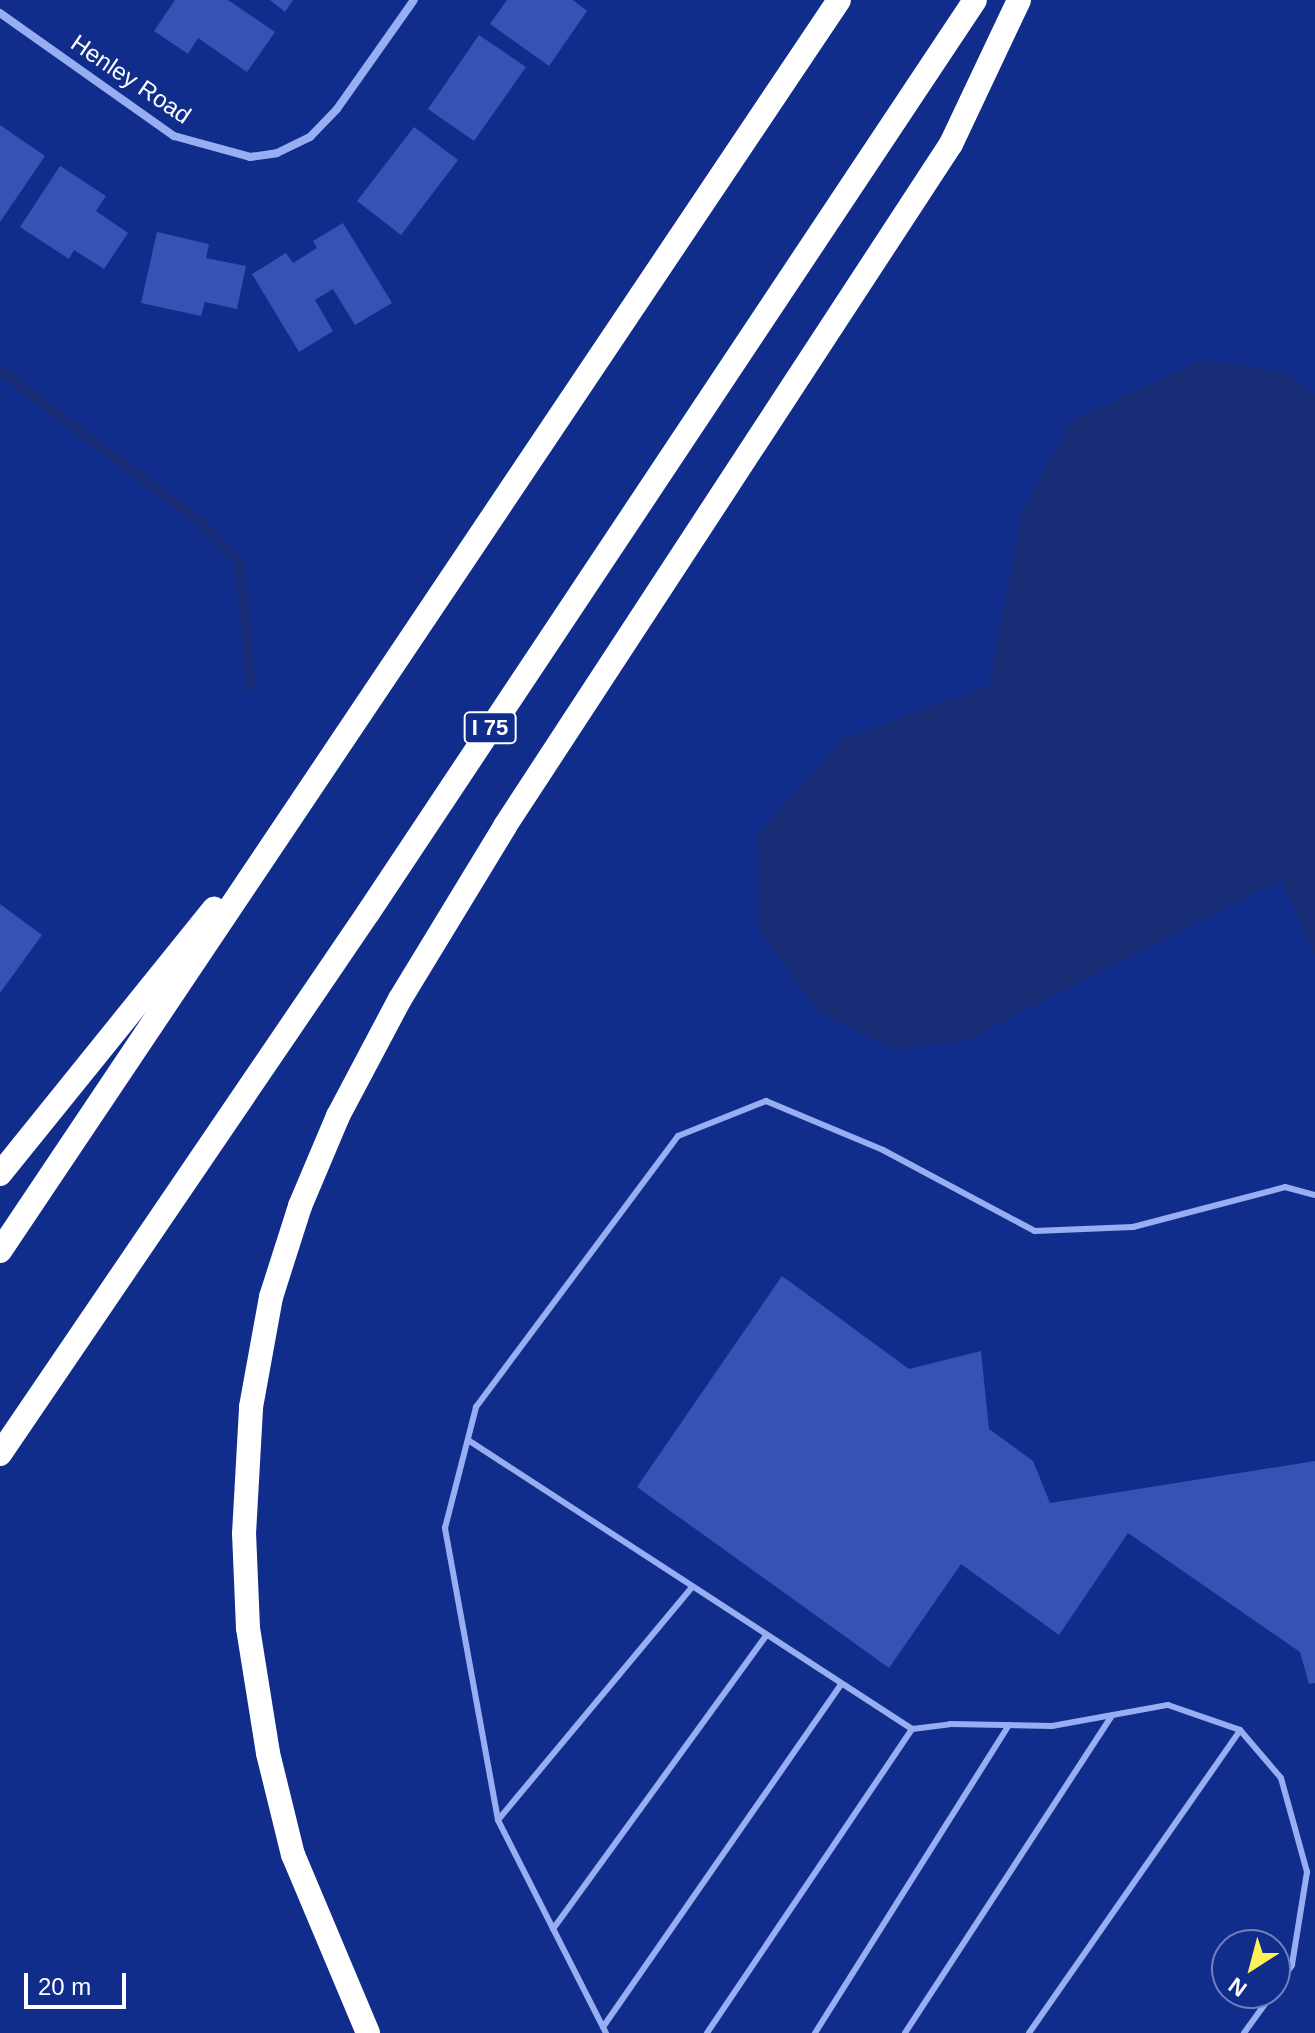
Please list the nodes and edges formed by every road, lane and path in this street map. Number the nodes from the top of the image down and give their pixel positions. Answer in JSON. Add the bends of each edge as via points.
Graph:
{"nodes":[{"id":1,"x":414,"y":0,"type":"edge"},
{"id":2,"x":839,"y":0,"type":"edge"},
{"id":3,"x":975,"y":0,"type":"edge"},
{"id":4,"x":1019,"y":0,"type":"edge"},
{"id":5,"x":0,"y":13,"type":"edge"},
{"id":6,"x":316,"y":782,"type":"junction"},
{"id":7,"x":0,"y":1174,"type":"edge"},
{"id":8,"x":1315,"y":1195,"type":"edge"},
{"id":9,"x":0,"y":1251,"type":"edge"},
{"id":10,"x":468,"y":1440,"type":"junction"},
{"id":11,"x":0,"y":1454,"type":"edge"},
{"id":12,"x":691,"y":1588,"type":"junction"},
{"id":13,"x":766,"y":1636,"type":"junction"},
{"id":14,"x":841,"y":1684,"type":"junction"},
{"id":15,"x":1112,"y":1715,"type":"junction"},
{"id":16,"x":1009,"y":1725,"type":"junction"},
{"id":17,"x":912,"y":1729,"type":"junction"},
{"id":18,"x":1240,"y":1730,"type":"junction"},
{"id":19,"x":498,"y":1820,"type":"junction"},
{"id":20,"x":553,"y":1929,"type":"junction"},
{"id":21,"x":1291,"y":1966,"type":"edge"},
{"id":22,"x":1261,"y":2009,"type":"edge"},
{"id":23,"x":604,"y":2030,"type":"edge"},
{"id":24,"x":368,"y":2033,"type":"edge"},
{"id":25,"x":707,"y":2033,"type":"edge"},
{"id":26,"x":815,"y":2033,"type":"edge"},
{"id":27,"x":905,"y":2033,"type":"edge"},
{"id":28,"x":1029,"y":2033,"type":"edge"},
{"id":29,"x":1244,"y":2033,"type":"edge"}],
"edges":[{"from":1,"to":5,"type":"street","name":"Henley Road","via":[[337,109],[310,137],[277,153],[250,157],[174,136]]},
{"from":2,"to":6,"type":"highway"},
{"from":3,"to":11,"type":"highway","number":"I 75","via":[[368,913]]},
{"from":4,"to":24,"type":"highway","via":[[951,144],[505,826],[400,999],[338,1116],[271,1297],[251,1407],[244,1534],[248,1628],[268,1753],[293,1855]]},
{"from":6,"to":7,"type":"highway"},
{"from":6,"to":9,"type":"highway"},
{"from":8,"to":10,"type":"lane","via":[[1285,1187],[1133,1227],[1035,1231],[883,1150],[766,1101],[678,1136],[476,1407]]},
{"from":10,"to":12,"type":"lane"},
{"from":10,"to":19,"type":"lane","via":[[445,1528]]},
{"from":12,"to":13,"type":"lane"},
{"from":12,"to":19,"type":"lane"},
{"from":13,"to":14,"type":"lane"},
{"from":13,"to":20,"type":"lane"},
{"from":14,"to":17,"type":"lane"},
{"from":14,"to":23,"type":"lane"},
{"from":15,"to":16,"type":"lane","via":[[1052,1726]]},
{"from":15,"to":18,"type":"lane","via":[[1168,1705]]},
{"from":15,"to":27,"type":"lane"},
{"from":16,"to":17,"type":"lane"},
{"from":16,"to":26,"type":"lane"},
{"from":17,"to":25,"type":"lane"},
{"from":18,"to":21,"type":"lane","via":[[1281,1778],[1307,1872]]},
{"from":18,"to":28,"type":"lane"},
{"from":19,"to":20,"type":"lane"},
{"from":20,"to":23,"type":"lane"},
{"from":22,"to":29,"type":"lane"}]}
